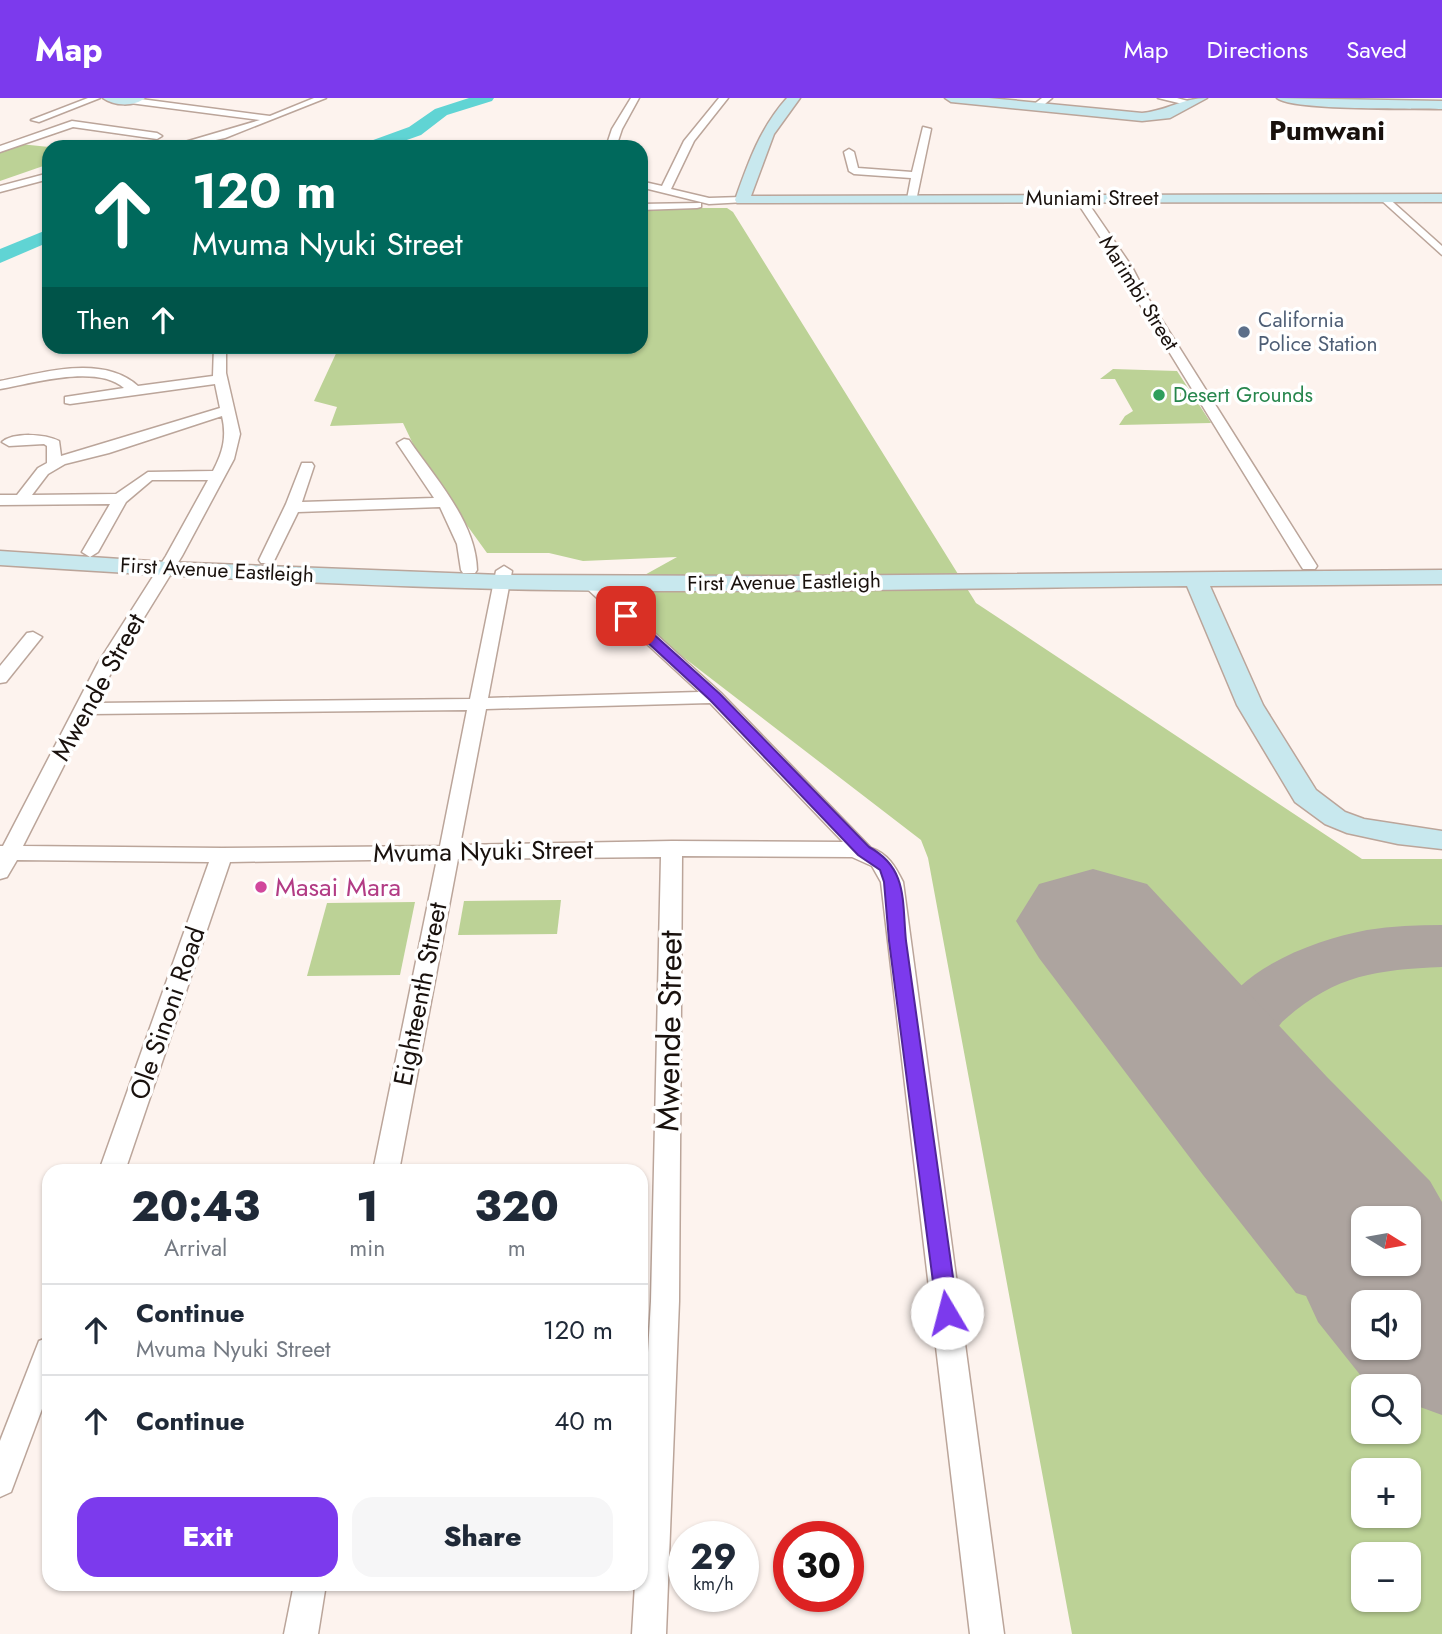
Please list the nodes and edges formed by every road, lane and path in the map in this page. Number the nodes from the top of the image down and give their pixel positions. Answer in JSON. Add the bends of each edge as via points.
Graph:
{"nodes":[{"id":1,"x":96,"y":98,"type":"edge"},
{"id":2,"x":109,"y":98,"type":"edge"},
{"id":3,"x":322,"y":98,"type":"edge"},
{"id":4,"x":635,"y":98,"type":"edge"},
{"id":5,"x":724,"y":98,"type":"edge"},
{"id":6,"x":794,"y":98,"type":"edge"},
{"id":7,"x":951,"y":98,"type":"edge"},
{"id":8,"x":1048,"y":98,"type":"edge"},
{"id":9,"x":1162,"y":98,"type":"edge"},
{"id":10,"x":1283,"y":98,"type":"edge"},
{"id":11,"x":982,"y":99,"type":"edge"},
{"id":12,"x":136,"y":100,"type":"edge"},
{"id":13,"x":1196,"y":100,"type":"edge"},
{"id":14,"x":1442,"y":105,"type":"edge"},
{"id":15,"x":162,"y":106,"type":"junction"},
{"id":16,"x":1036,"y":107,"type":"junction"},
{"id":17,"x":144,"y":113,"type":"dead end"},
{"id":18,"x":269,"y":118,"type":"junction"},
{"id":19,"x":125,"y":120,"type":"dead end"},
{"id":20,"x":25,"y":124,"type":"dead end"},
{"id":21,"x":107,"y":128,"type":"junction"},
{"id":22,"x":926,"y":129,"type":"dead end"},
{"id":23,"x":150,"y":140,"type":"edge"},
{"id":24,"x":208,"y":140,"type":"edge"},
{"id":25,"x":613,"y":140,"type":"edge"},
{"id":26,"x":0,"y":149,"type":"edge"},
{"id":27,"x":849,"y":152,"type":"dead end"},
{"id":28,"x":916,"y":175,"type":"junction"},
{"id":29,"x":42,"y":178,"type":"edge"},
{"id":30,"x":648,"y":186,"type":"edge"},
{"id":31,"x":0,"y":189,"type":"edge"},
{"id":32,"x":42,"y":190,"type":"edge"},
{"id":33,"x":666,"y":191,"type":"junction"},
{"id":34,"x":1385,"y":198,"type":"junction"},
{"id":35,"x":1442,"y":198,"type":"edge"},
{"id":36,"x":912,"y":199,"type":"junction"},
{"id":37,"x":1080,"y":199,"type":"junction"},
{"id":38,"x":743,"y":200,"type":"junction"},
{"id":39,"x":0,"y":201,"type":"edge"},
{"id":40,"x":709,"y":201,"type":"junction"},
{"id":41,"x":648,"y":207,"type":"edge"},
{"id":42,"x":1442,"y":252,"type":"edge"},
{"id":43,"x":220,"y":354,"type":"edge"},
{"id":44,"x":220,"y":379,"type":"junction"},
{"id":45,"x":0,"y":384,"type":"edge"},
{"id":46,"x":135,"y":391,"type":"junction"},
{"id":47,"x":70,"y":400,"type":"dead end"},
{"id":48,"x":228,"y":410,"type":"junction"},
{"id":49,"x":9,"y":442,"type":"dead end"},
{"id":50,"x":404,"y":443,"type":"dead end"},
{"id":51,"x":54,"y":464,"type":"junction"},
{"id":52,"x":307,"y":466,"type":"dead end"},
{"id":53,"x":219,"y":475,"type":"junction"},
{"id":54,"x":120,"y":499,"type":"junction"},
{"id":55,"x":0,"y":500,"type":"edge"},
{"id":56,"x":21,"y":500,"type":"junction"},
{"id":57,"x":444,"y":502,"type":"junction"},
{"id":58,"x":294,"y":505,"type":"junction"},
{"id":59,"x":0,"y":547,"type":"edge"},
{"id":60,"x":90,"y":552,"type":"junction"},
{"id":61,"x":0,"y":558,"type":"edge"},
{"id":62,"x":267,"y":560,"type":"junction"},
{"id":63,"x":170,"y":563,"type":"junction"},
{"id":64,"x":1442,"y":565,"type":"edge"},
{"id":65,"x":1310,"y":566,"type":"junction"},
{"id":66,"x":469,"y":570,"type":"junction"},
{"id":67,"x":503,"y":577,"type":"junction"},
{"id":68,"x":1442,"y":577,"type":"edge"},
{"id":69,"x":1195,"y":578,"type":"junction"},
{"id":70,"x":590,"y":583,"type":"junction"},
{"id":71,"x":33,"y":637,"type":"dead end"},
{"id":72,"x":0,"y":678,"type":"edge"},
{"id":73,"x":715,"y":697,"type":"junction"},
{"id":74,"x":476,"y":704,"type":"junction"},
{"id":75,"x":83,"y":709,"type":"junction"},
{"id":76,"x":1442,"y":839,"type":"edge"},
{"id":77,"x":672,"y":848,"type":"junction"},
{"id":78,"x":863,"y":851,"type":"junction"},
{"id":79,"x":447,"y":852,"type":"junction"},
{"id":80,"x":5,"y":853,"type":"edge"},
{"id":81,"x":222,"y":855,"type":"junction"},
{"id":82,"x":0,"y":872,"type":"edge"},
{"id":83,"x":114,"y":1164,"type":"edge"},
{"id":84,"x":387,"y":1164,"type":"edge"},
{"id":85,"x":42,"y":1369,"type":"edge"},
{"id":86,"x":0,"y":1482,"type":"edge"},
{"id":87,"x":309,"y":1591,"type":"edge"},
{"id":88,"x":301,"y":1634,"type":"edge"},
{"id":89,"x":649,"y":1634,"type":"edge"},
{"id":90,"x":987,"y":1634,"type":"edge"}],
"edges":[{"from":1,"to":20,"type":"street"},
{"from":2,"to":12,"type":"main road"},
{"from":3,"to":18,"type":"street"},
{"from":4,"to":25,"type":"street"},
{"from":5,"to":33,"type":"street","via":[[689,141]]},
{"from":6,"to":38,"type":"main road","via":[[769,127]]},
{"from":7,"to":11,"type":"main road"},
{"from":8,"to":16,"type":"street"},
{"from":9,"to":13,"type":"street"},
{"from":10,"to":14,"type":"main road"},
{"from":11,"to":16,"type":"main road"},
{"from":12,"to":15,"type":"street"},
{"from":13,"to":16,"type":"main road","via":[[1165,115],[1123,116]]},
{"from":15,"to":17,"type":"street"},
{"from":15,"to":18,"type":"street"},
{"from":18,"to":24,"type":"street"},
{"from":19,"to":21,"type":"street"},
{"from":21,"to":23,"type":"street","via":[[157,136]]},
{"from":21,"to":26,"type":"street","via":[[65,125]]},
{"from":22,"to":28,"type":"street"},
{"from":27,"to":28,"type":"street","via":[[854,171]]},
{"from":28,"to":36,"type":"street"},
{"from":29,"to":31,"type":"street"},
{"from":30,"to":33,"type":"street"},
{"from":32,"to":39,"type":"street"},
{"from":33,"to":40,"type":"street"},
{"from":34,"to":35,"type":"main road","name":"Muniami Street"},
{"from":34,"to":37,"type":"main road","name":"Muniami Street"},
{"from":34,"to":42,"type":"street"},
{"from":36,"to":37,"type":"main road","name":"Muniami Street"},
{"from":36,"to":38,"type":"main road","name":"Muniami Street"},
{"from":37,"to":65,"type":"street","name":"Marimbi Street"},
{"from":38,"to":40,"type":"street"},
{"from":40,"to":41,"type":"street","via":[[689,207]]},
{"from":43,"to":44,"type":"street","name":"Mwende Street"},
{"from":44,"to":46,"type":"street"},
{"from":44,"to":48,"type":"street","name":"Mwende Street"},
{"from":45,"to":46,"type":"street","via":[[90,373],[124,380]]},
{"from":46,"to":47,"type":"street"},
{"from":48,"to":51,"type":"street"},
{"from":48,"to":53,"type":"street","name":"Mwende Street","via":[[233,434]]},
{"from":49,"to":51,"type":"street","via":[[46,440],[54,444]]},
{"from":50,"to":57,"type":"street"},
{"from":51,"to":56,"type":"street"},
{"from":52,"to":58,"type":"street"},
{"from":53,"to":54,"type":"street","via":[[148,476]]},
{"from":53,"to":63,"type":"street","name":"Mwende Street"},
{"from":54,"to":56,"type":"street"},
{"from":54,"to":60,"type":"street"},
{"from":55,"to":56,"type":"street"},
{"from":57,"to":58,"type":"street"},
{"from":57,"to":66,"type":"street","via":[[468,551]]},
{"from":58,"to":62,"type":"street"},
{"from":59,"to":60,"type":"main road","name":"First Avenue Eastleigh"},
{"from":60,"to":63,"type":"main road","name":"First Avenue Eastleigh"},
{"from":61,"to":63,"type":"main road","name":"First Avenue Eastleigh"},
{"from":62,"to":63,"type":"main road","name":"First Avenue Eastleigh"},
{"from":62,"to":66,"type":"main road","name":"First Avenue Eastleigh"},
{"from":63,"to":67,"type":"main road","name":"First Avenue Eastleigh"},
{"from":63,"to":75,"type":"street","name":"Mwende Street"},
{"from":64,"to":65,"type":"main road","name":"First Avenue Eastleigh"},
{"from":65,"to":67,"type":"main road","name":"First Avenue Eastleigh"},
{"from":66,"to":67,"type":"main road","name":"First Avenue Eastleigh"},
{"from":67,"to":70,"type":"main road","name":"First Avenue Eastleigh"},
{"from":67,"to":74,"type":"street","name":"Eighteenth Street"},
{"from":68,"to":69,"type":"main road","name":"First Avenue Eastleigh"},
{"from":69,"to":70,"type":"main road","name":"First Avenue Eastleigh"},
{"from":69,"to":76,"type":"main road","via":[[1250,705],[1305,796],[1335,818],[1357,827]]},
{"from":70,"to":73,"type":"street"},
{"from":71,"to":72,"type":"street"},
{"from":73,"to":74,"type":"street"},
{"from":73,"to":78,"type":"street"},
{"from":74,"to":75,"type":"street"},
{"from":74,"to":79,"type":"street","name":"Eighteenth Street"},
{"from":75,"to":80,"type":"street","name":"Mwende Street"},
{"from":77,"to":78,"type":"street","name":"Mvuma Nyuki Street"},
{"from":77,"to":79,"type":"street","name":"Mvuma Nyuki Street"},
{"from":77,"to":89,"type":"street","name":"Mwende Street","via":[[665,1301]]},
{"from":78,"to":90,"type":"street","via":[[887,868],[892,882]]},
{"from":79,"to":81,"type":"street","name":"Mvuma Nyuki Street"},
{"from":79,"to":84,"type":"street","name":"Eighteenth Street"},
{"from":80,"to":81,"type":"street","name":"Mvuma Nyuki Street"},
{"from":80,"to":82,"type":"street","name":"Mwende Street"},
{"from":81,"to":83,"type":"street","name":"Ole Sinoni Road"},
{"from":85,"to":86,"type":"street"},
{"from":87,"to":88,"type":"street"}]}
